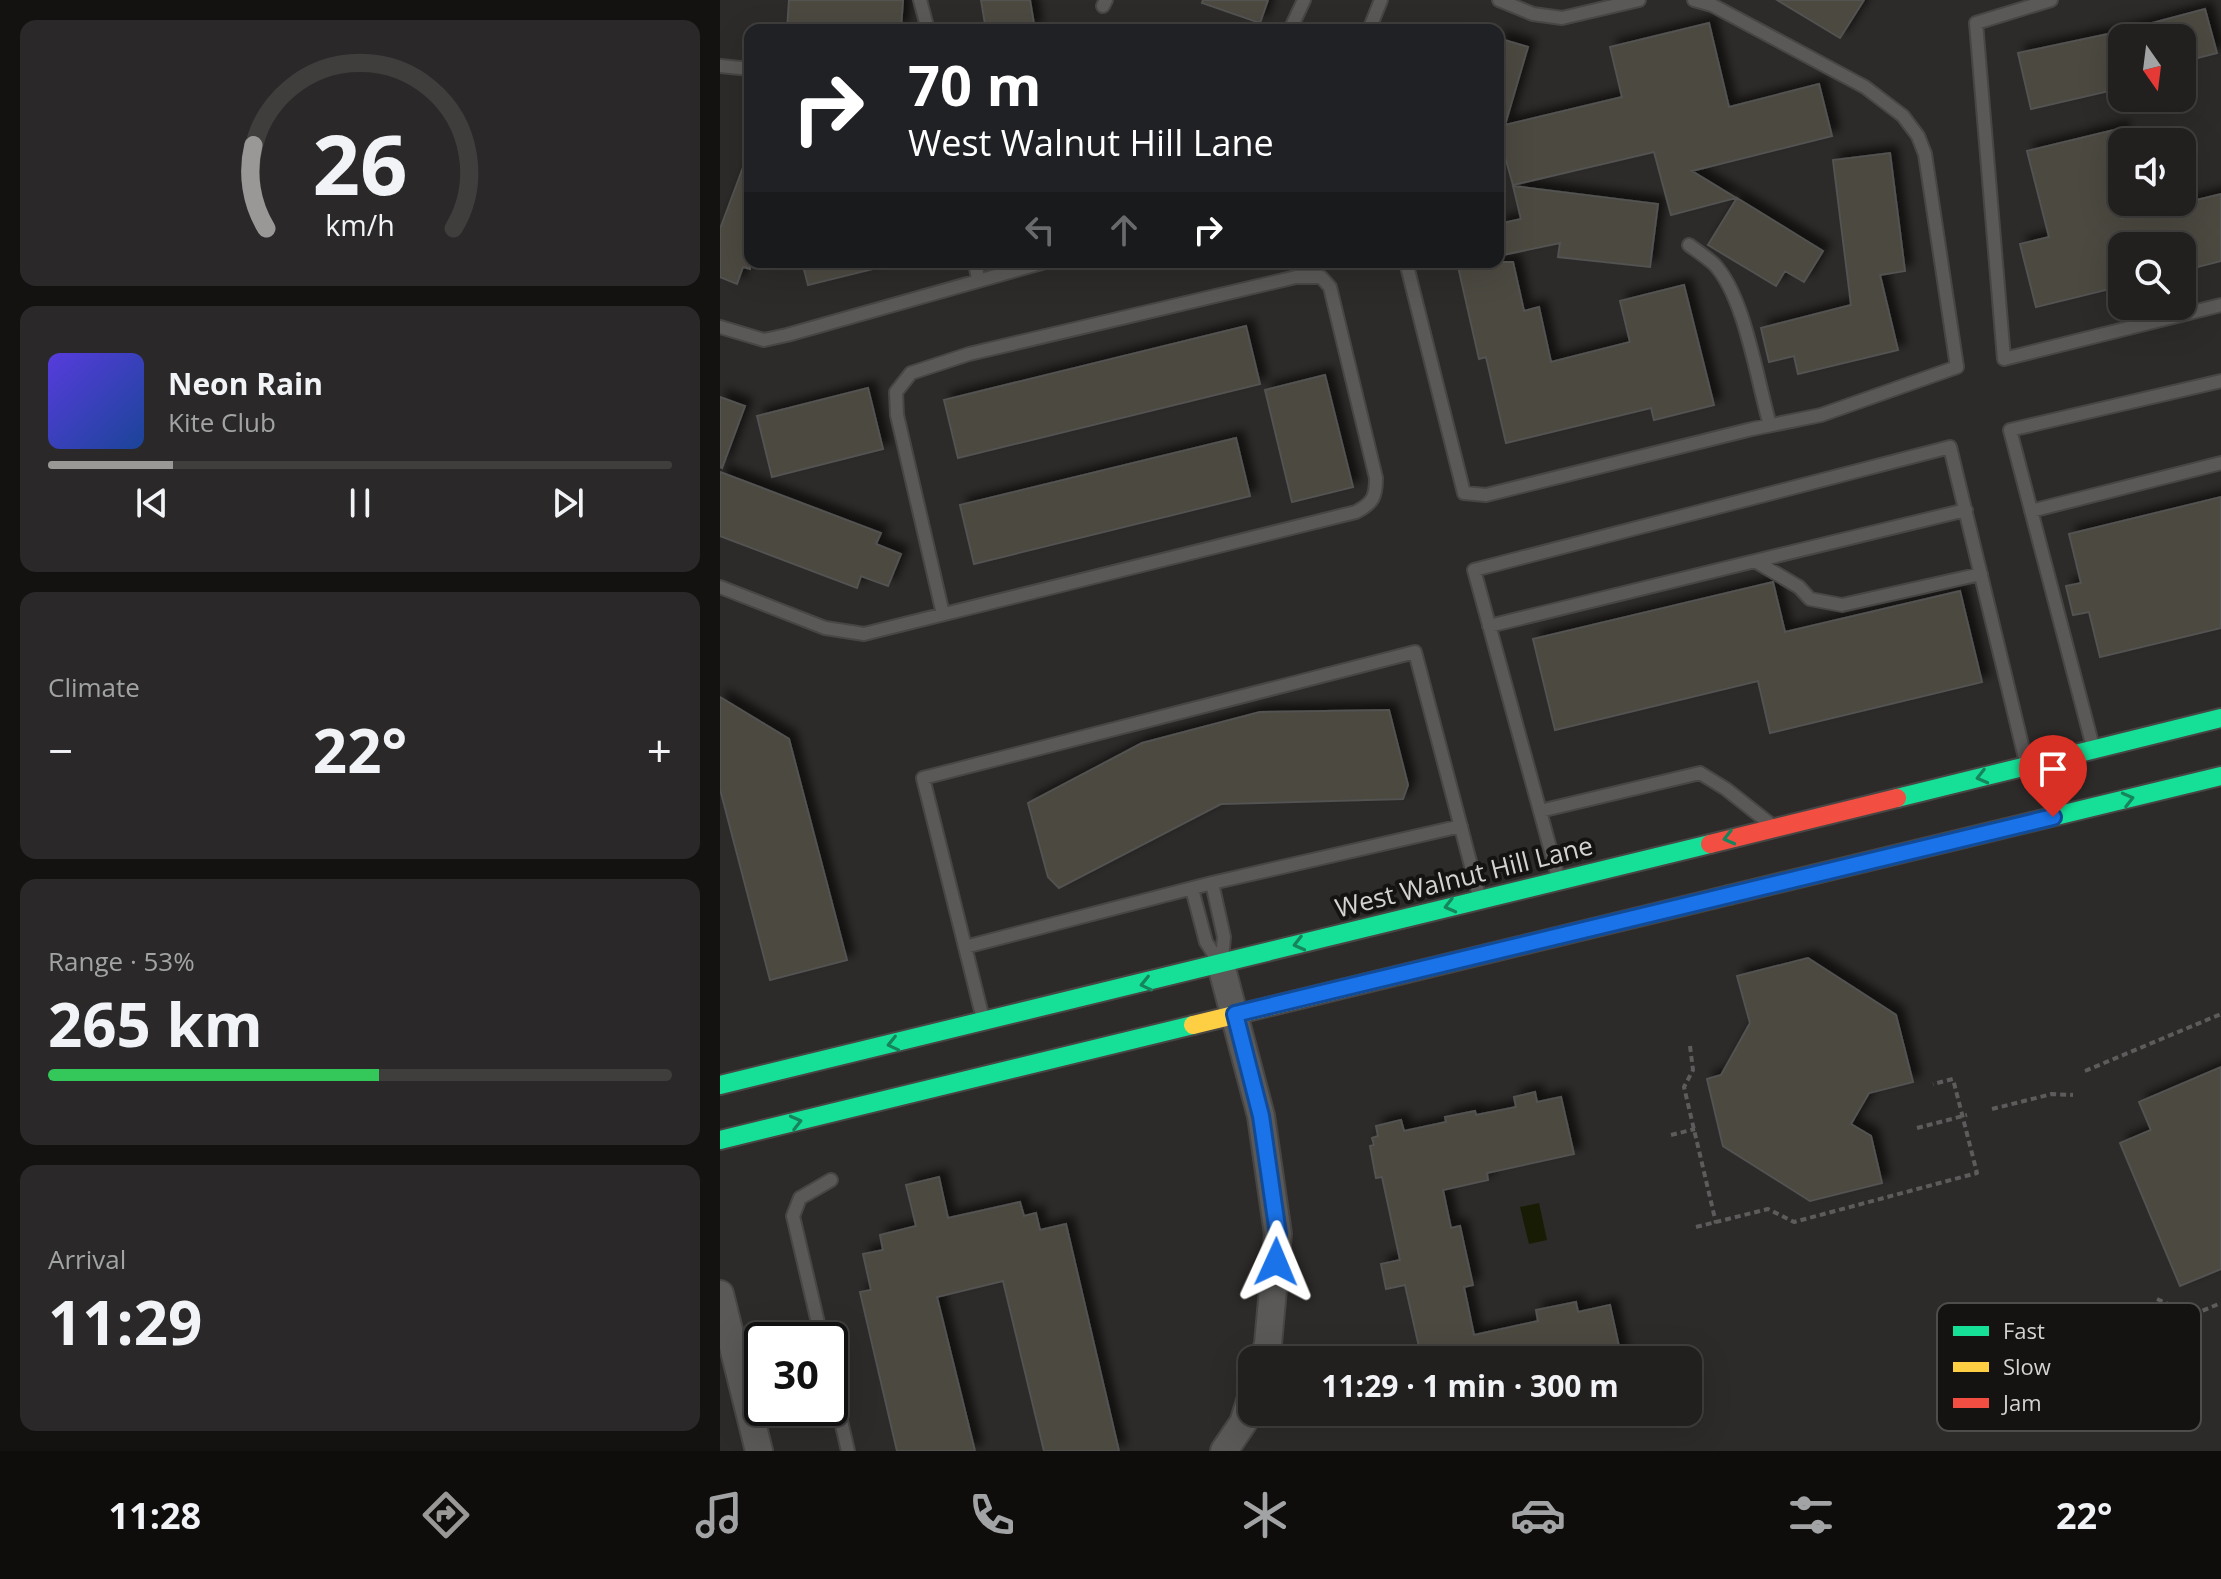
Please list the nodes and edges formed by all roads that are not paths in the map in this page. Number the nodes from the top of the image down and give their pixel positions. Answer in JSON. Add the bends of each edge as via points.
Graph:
{"nodes":[{"id":1,"x":920,"y":0,"type":"edge"},
{"id":2,"x":1304,"y":0,"type":"edge"},
{"id":3,"x":1381,"y":0,"type":"edge"},
{"id":4,"x":1499,"y":0,"type":"edge"},
{"id":5,"x":1639,"y":0,"type":"edge"},
{"id":6,"x":1695,"y":0,"type":"edge"},
{"id":7,"x":2051,"y":0,"type":"edge"},
{"id":8,"x":926,"y":24,"type":"edge"},
{"id":9,"x":1293,"y":24,"type":"edge"},
{"id":10,"x":1371,"y":24,"type":"edge"},
{"id":11,"x":720,"y":66,"type":"edge"},
{"id":12,"x":744,"y":68,"type":"edge"},
{"id":13,"x":1689,"y":245,"type":"dead end"},
{"id":14,"x":976,"y":268,"type":"edge"},
{"id":15,"x":1021,"y":268,"type":"edge"},
{"id":16,"x":1408,"y":268,"type":"edge"},
{"id":17,"x":978,"y":279,"type":"junction"},
{"id":18,"x":2221,"y":305,"type":"edge"},
{"id":19,"x":720,"y":327,"type":"edge"},
{"id":20,"x":2221,"y":381,"type":"edge"},
{"id":21,"x":1770,"y":425,"type":"junction"},
{"id":22,"x":2221,"y":463,"type":"edge"},
{"id":23,"x":1966,"y":510,"type":"junction"},
{"id":24,"x":2031,"y":511,"type":"junction"},
{"id":25,"x":1755,"y":561,"type":"junction"},
{"id":26,"x":1981,"y":574,"type":"junction"},
{"id":27,"x":720,"y":587,"type":"edge"},
{"id":28,"x":943,"y":614,"type":"junction"},
{"id":29,"x":1489,"y":626,"type":"junction"},
{"id":30,"x":2221,"y":718,"type":"edge"},
{"id":31,"x":2094,"y":749,"type":"junction"},
{"id":32,"x":2027,"y":766,"type":"junction"},
{"id":33,"x":2221,"y":776,"type":"edge"},
{"id":34,"x":1540,"y":811,"type":"junction"},
{"id":35,"x":1461,"y":826,"type":"junction"},
{"id":36,"x":1774,"y":827,"type":"junction"},
{"id":37,"x":1558,"y":880,"type":"junction"},
{"id":38,"x":1212,"y":883,"type":"junction"},
{"id":39,"x":1192,"y":889,"type":"junction"},
{"id":40,"x":1480,"y":899,"type":"junction"},
{"id":41,"x":965,"y":947,"type":"junction"},
{"id":42,"x":1221,"y":965,"type":"junction"},
{"id":43,"x":1235,"y":1014,"type":"junction"},
{"id":44,"x":984,"y":1023,"type":"junction"},
{"id":45,"x":720,"y":1085,"type":"edge"},
{"id":46,"x":720,"y":1140,"type":"edge"},
{"id":47,"x":831,"y":1180,"type":"dead end"},
{"id":48,"x":720,"y":1294,"type":"edge"},
{"id":49,"x":818,"y":1322,"type":"edge"},
{"id":50,"x":1267,"y":1346,"type":"edge"},
{"id":51,"x":842,"y":1426,"type":"edge"},
{"id":52,"x":1241,"y":1426,"type":"edge"},
{"id":53,"x":759,"y":1451,"type":"edge"},
{"id":54,"x":848,"y":1451,"type":"edge"},
{"id":55,"x":1224,"y":1451,"type":"edge"}],
"edges":[{"from":1,"to":8,"type":"lane"},
{"from":2,"to":9,"type":"lane"},
{"from":3,"to":10,"type":"lane"},
{"from":4,"to":5,"type":"lane","via":[[1533,14],[1562,18]]},
{"from":6,"to":21,"type":"lane","via":[[1865,87],[1903,116],[1925,154],[1957,367],[1821,415]]},
{"from":7,"to":18,"type":"lane","via":[[1976,23],[2004,359]]},
{"from":11,"to":12,"type":"lane"},
{"from":13,"to":21,"type":"lane","via":[[1728,284]]},
{"from":14,"to":17,"type":"lane"},
{"from":15,"to":17,"type":"lane"},
{"from":16,"to":21,"type":"lane","via":[[1464,493],[1486,495]]},
{"from":17,"to":19,"type":"lane","via":[[764,340]]},
{"from":20,"to":24,"type":"lane","via":[[2010,430]]},
{"from":22,"to":24,"type":"lane"},
{"from":23,"to":25,"type":"lane"},
{"from":23,"to":26,"type":"lane"},
{"from":23,"to":29,"type":"lane","via":[[1950,447],[1474,570]]},
{"from":24,"to":31,"type":"lane"},
{"from":25,"to":26,"type":"lane","via":[[1810,599],[1842,605]]},
{"from":25,"to":29,"type":"lane"},
{"from":26,"to":32,"type":"lane"},
{"from":27,"to":28,"type":"lane","via":[[825,628],[864,634]]},
{"from":28,"to":28,"type":"lane","via":[[1370,505],[1376,478],[1330,287],[1321,277],[1296,277],[969,354],[911,373],[896,392],[897,415]]},
{"from":29,"to":34,"type":"lane"},
{"from":30,"to":31,"type":"main road","name":"West Walnut Hill Lane"},
{"from":31,"to":32,"type":"main road","name":"West Walnut Hill Lane"},
{"from":32,"to":36,"type":"main road","name":"West Walnut Hill Lane","one_way":true},
{"from":43,"to":33,"type":"main road","one_way":true},
{"from":34,"to":36,"type":"lane","via":[[1700,773]]},
{"from":34,"to":37,"type":"lane"},
{"from":35,"to":38,"type":"lane"},
{"from":35,"to":40,"type":"lane"},
{"from":35,"to":41,"type":"lane","via":[[1415,652],[923,778]]},
{"from":36,"to":37,"type":"main road","name":"West Walnut Hill Lane","one_way":true},
{"from":37,"to":40,"type":"main road","name":"West Walnut Hill Lane"},
{"from":38,"to":39,"type":"lane"},
{"from":38,"to":42,"type":"lane","via":[[1224,937]]},
{"from":39,"to":41,"type":"lane"},
{"from":39,"to":42,"type":"lane","via":[[1206,942]]},
{"from":40,"to":42,"type":"main road","name":"West Walnut Hill Lane","one_way":true},
{"from":41,"to":44,"type":"lane"},
{"from":42,"to":43,"type":"street"},
{"from":42,"to":44,"type":"main road","name":"West Walnut Hill Lane","one_way":true},
{"from":46,"to":43,"type":"main road","one_way":true},
{"from":43,"to":50,"type":"street","via":[[1261,1116],[1278,1234]]},
{"from":44,"to":45,"type":"main road","name":"West Walnut Hill Lane","one_way":true},
{"from":47,"to":49,"type":"lane","via":[[800,1198],[793,1216]]},
{"from":48,"to":53,"type":"street"},
{"from":51,"to":54,"type":"lane"},
{"from":52,"to":55,"type":"street"}]}
